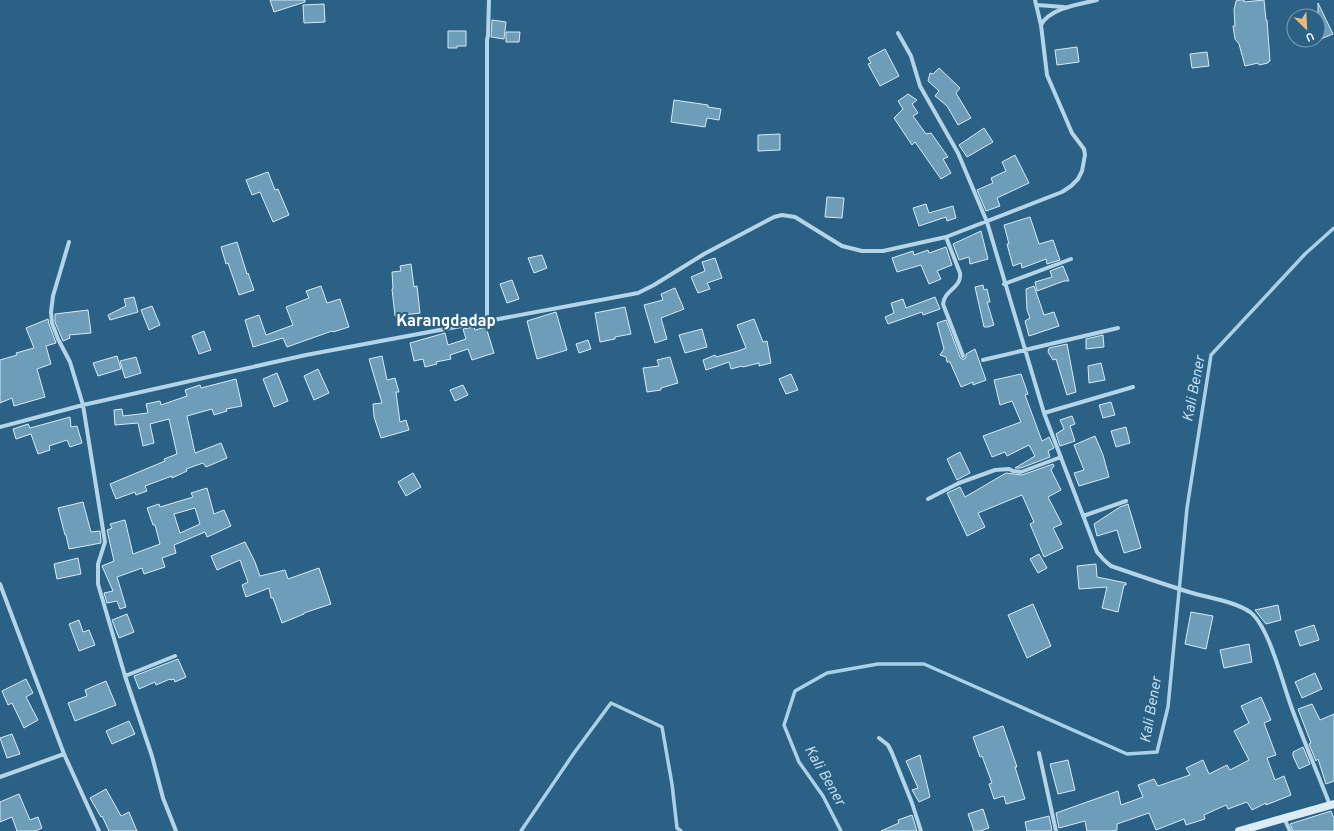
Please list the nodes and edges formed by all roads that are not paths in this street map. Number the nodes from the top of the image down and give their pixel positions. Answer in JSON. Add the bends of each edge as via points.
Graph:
{"nodes":[{"id":1,"x":489,"y":0,"type":"edge"},
{"id":2,"x":1035,"y":0,"type":"edge"},
{"id":3,"x":1097,"y":0,"type":"edge"},
{"id":4,"x":1036,"y":5,"type":"junction"},
{"id":5,"x":1067,"y":7,"type":"junction"},
{"id":6,"x":1042,"y":25,"type":"junction"},
{"id":7,"x":898,"y":32,"type":"dead end"},
{"id":8,"x":987,"y":222,"type":"junction"},
{"id":9,"x":946,"y":236,"type":"junction"},
{"id":10,"x":69,"y":242,"type":"dead end"},
{"id":11,"x":1071,"y":259,"type":"dead end"},
{"id":12,"x":1004,"y":284,"type":"junction"},
{"id":13,"x":487,"y":321,"type":"junction"},
{"id":14,"x":1118,"y":328,"type":"dead end"},
{"id":15,"x":1025,"y":350,"type":"junction"},
{"id":16,"x":963,"y":356,"type":"dead end"},
{"id":17,"x":983,"y":360,"type":"dead end"},
{"id":18,"x":1133,"y":387,"type":"dead end"},
{"id":19,"x":83,"y":405,"type":"junction"},
{"id":20,"x":1044,"y":413,"type":"junction"},
{"id":21,"x":0,"y":427,"type":"edge"},
{"id":22,"x":1061,"y":457,"type":"junction"},
{"id":23,"x":928,"y":499,"type":"dead end"},
{"id":24,"x":1126,"y":501,"type":"dead end"},
{"id":25,"x":1083,"y":516,"type":"junction"},
{"id":26,"x":0,"y":584,"type":"edge"},
{"id":27,"x":175,"y":656,"type":"dead end"},
{"id":28,"x":125,"y":676,"type":"junction"},
{"id":29,"x":879,"y":738,"type":"dead end"},
{"id":30,"x":1039,"y":753,"type":"dead end"},
{"id":31,"x":64,"y":754,"type":"junction"},
{"id":32,"x":0,"y":777,"type":"edge"},
{"id":33,"x":1332,"y":804,"type":"edge"},
{"id":34,"x":1284,"y":818,"type":"junction"},
{"id":35,"x":99,"y":831,"type":"edge"},
{"id":36,"x":176,"y":831,"type":"edge"},
{"id":37,"x":921,"y":831,"type":"edge"},
{"id":38,"x":1056,"y":831,"type":"edge"},
{"id":39,"x":1239,"y":831,"type":"edge"},
{"id":40,"x":1290,"y":831,"type":"edge"}],
"edges":[{"from":1,"to":13,"type":"street"},
{"from":2,"to":4,"type":"street"},
{"from":3,"to":5,"type":"street"},
{"from":4,"to":5,"type":"street"},
{"from":4,"to":6,"type":"street"},
{"from":5,"to":6,"type":"street","via":[[1049,15]]},
{"from":6,"to":8,"type":"street","via":[[1047,75],[1072,133],[1084,149],[1082,171],[1071,186],[1062,192]]},
{"from":7,"to":8,"type":"street","via":[[911,56],[920,86],[958,153]]},
{"from":8,"to":9,"type":"street"},
{"from":8,"to":12,"type":"street"},
{"from":9,"to":13,"type":"street","via":[[883,251],[862,251],[842,246],[795,217],[782,215],[704,254],[638,293]]},
{"from":9,"to":16,"type":"street","via":[[961,279],[945,296],[943,304]]},
{"from":10,"to":19,"type":"street","via":[[53,296],[51,312],[52,323],[70,362]]},
{"from":11,"to":12,"type":"street"},
{"from":12,"to":15,"type":"street"},
{"from":13,"to":19,"type":"street","via":[[306,355]]},
{"from":14,"to":15,"type":"street"},
{"from":15,"to":17,"type":"street"},
{"from":15,"to":20,"type":"street"},
{"from":18,"to":20,"type":"street"},
{"from":19,"to":21,"type":"street"},
{"from":19,"to":28,"type":"street","via":[[105,542],[98,564],[98,584]]},
{"from":20,"to":22,"type":"street"},
{"from":22,"to":23,"type":"street","via":[[1021,472],[1009,469],[995,470],[959,483]]},
{"from":22,"to":25,"type":"street"},
{"from":24,"to":25,"type":"street"},
{"from":25,"to":33,"type":"street","via":[[1097,552],[1111,566],[1244,608],[1259,622],[1267,636],[1291,706]]},
{"from":26,"to":31,"type":"street"},
{"from":27,"to":28,"type":"street"},
{"from":28,"to":36,"type":"street","via":[[163,798]]},
{"from":29,"to":37,"type":"street","via":[[888,745],[892,753]]},
{"from":30,"to":38,"type":"street"},
{"from":31,"to":32,"type":"street"},
{"from":31,"to":35,"type":"street"},
{"from":33,"to":34,"type":"street"},
{"from":34,"to":39,"type":"street"},
{"from":34,"to":40,"type":"street"}]}
